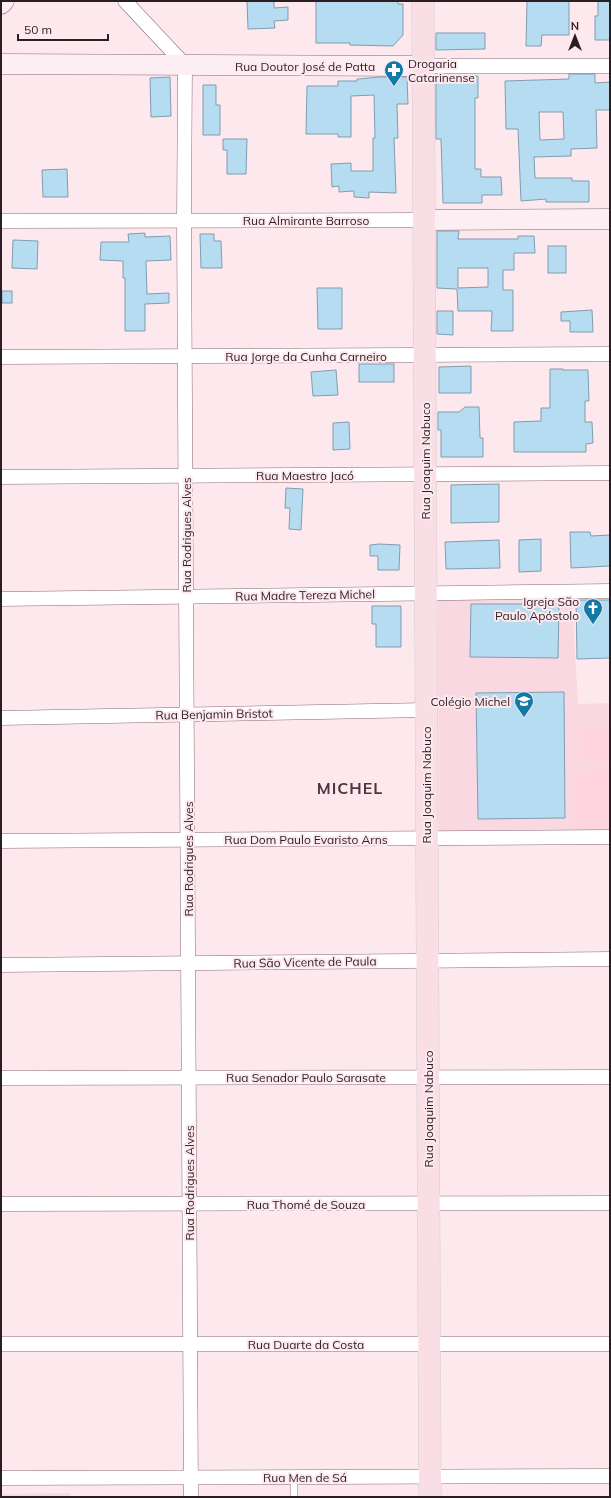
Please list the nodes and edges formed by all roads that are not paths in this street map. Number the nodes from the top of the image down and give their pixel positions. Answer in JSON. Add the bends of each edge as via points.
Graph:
{"nodes":[{"id":1,"x":4,"y":1,"type":"edge"},
{"id":2,"x":125,"y":1,"type":"edge"},
{"id":3,"x":423,"y":1,"type":"edge"},
{"id":4,"x":1,"y":4,"type":"edge"},
{"id":5,"x":1,"y":64,"type":"edge"},
{"id":6,"x":185,"y":65,"type":"junction"},
{"id":7,"x":423,"y":66,"type":"junction"},
{"id":8,"x":610,"y":66,"type":"edge"},
{"id":9,"x":610,"y":219,"type":"edge"},
{"id":10,"x":424,"y":220,"type":"junction"},
{"id":11,"x":1,"y":221,"type":"edge"},
{"id":12,"x":184,"y":221,"type":"junction"},
{"id":13,"x":610,"y":354,"type":"edge"},
{"id":14,"x":424,"y":355,"type":"junction"},
{"id":15,"x":185,"y":356,"type":"junction"},
{"id":16,"x":1,"y":357,"type":"edge"},
{"id":17,"x":425,"y":474,"type":"junction"},
{"id":18,"x":610,"y":474,"type":"edge"},
{"id":19,"x":185,"y":476,"type":"junction"},
{"id":20,"x":1,"y":477,"type":"edge"},
{"id":21,"x":610,"y":591,"type":"edge"},
{"id":22,"x":426,"y":594,"type":"junction"},
{"id":23,"x":186,"y":596,"type":"junction"},
{"id":24,"x":1,"y":599,"type":"edge"},
{"id":25,"x":426,"y":710,"type":"junction"},
{"id":26,"x":187,"y":714,"type":"junction"},
{"id":27,"x":1,"y":718,"type":"edge"},
{"id":28,"x":610,"y":837,"type":"edge"},
{"id":29,"x":427,"y":838,"type":"junction"},
{"id":30,"x":187,"y":840,"type":"junction"},
{"id":31,"x":1,"y":841,"type":"edge"},
{"id":32,"x":610,"y":959,"type":"edge"},
{"id":33,"x":427,"y":961,"type":"junction"},
{"id":34,"x":188,"y":963,"type":"junction"},
{"id":35,"x":1,"y":965,"type":"edge"},
{"id":36,"x":428,"y":1077,"type":"junction"},
{"id":37,"x":610,"y":1077,"type":"edge"},
{"id":38,"x":1,"y":1078,"type":"edge"},
{"id":39,"x":189,"y":1078,"type":"junction"},
{"id":40,"x":610,"y":1203,"type":"edge"},
{"id":41,"x":1,"y":1204,"type":"edge"},
{"id":42,"x":190,"y":1204,"type":"junction"},
{"id":43,"x":428,"y":1204,"type":"junction"},
{"id":44,"x":1,"y":1344,"type":"edge"},
{"id":45,"x":190,"y":1344,"type":"junction"},
{"id":46,"x":429,"y":1344,"type":"junction"},
{"id":47,"x":610,"y":1344,"type":"edge"},
{"id":48,"x":610,"y":1476,"type":"edge"},
{"id":49,"x":294,"y":1477,"type":"junction"},
{"id":50,"x":1,"y":1478,"type":"edge"},
{"id":51,"x":191,"y":1478,"type":"junction"},
{"id":52,"x":430,"y":1487,"type":"edge"},
{"id":53,"x":191,"y":1497,"type":"edge"},
{"id":54,"x":294,"y":1497,"type":"edge"}],
"edges":[{"from":1,"to":4,"type":"street"},
{"from":2,"to":6,"type":"street"},
{"from":3,"to":7,"type":"main road","name":"Rua Joaquim Nabuco"},
{"from":5,"to":6,"type":"street","name":"Rua Doutor José de Patta"},
{"from":6,"to":7,"type":"street","name":"Rua Doutor José de Patta"},
{"from":6,"to":12,"type":"street","name":"Rua Rodrigues Alves"},
{"from":7,"to":8,"type":"street","name":"Rua Doutor José de Patta"},
{"from":7,"to":10,"type":"main road","name":"Rua Joaquim Nabuco"},
{"from":9,"to":10,"type":"street","name":"Rua Almirante Barroso"},
{"from":10,"to":12,"type":"street","name":"Rua Almirante Barroso"},
{"from":10,"to":14,"type":"main road","name":"Rua Joaquim Nabuco"},
{"from":11,"to":12,"type":"street","name":"Rua Almirante Barroso"},
{"from":12,"to":15,"type":"street","name":"Rua Rodrigues Alves"},
{"from":13,"to":14,"type":"street","name":"Rua Jorge da Cunha Carneiro"},
{"from":14,"to":15,"type":"street","name":"Rua Jorge da Cunha Carneiro"},
{"from":14,"to":17,"type":"main road","name":"Rua Joaquim Nabuco"},
{"from":15,"to":16,"type":"street","name":"Rua Jorge da Cunha Carneiro"},
{"from":15,"to":19,"type":"street","name":"Rua Rodrigues Alves"},
{"from":17,"to":18,"type":"street","name":"Rua Maestro Jacó"},
{"from":17,"to":19,"type":"street","name":"Rua Maestro Jacó"},
{"from":17,"to":22,"type":"main road","name":"Rua Joaquim Nabuco"},
{"from":19,"to":20,"type":"street","name":"Rua Maestro Jacó"},
{"from":19,"to":23,"type":"street","name":"Rua Rodrigues Alves"},
{"from":21,"to":22,"type":"street","name":"Rua Madre Tereza Michel"},
{"from":22,"to":23,"type":"street","name":"Rua Madre Tereza Michel"},
{"from":22,"to":25,"type":"main road","name":"Rua Joaquim Nabuco"},
{"from":23,"to":24,"type":"street","name":"Rua Madre Tereza Michel"},
{"from":23,"to":26,"type":"street","name":"Rua Rodrigues Alves"},
{"from":25,"to":26,"type":"street","name":"Rua Benjamin Bristot"},
{"from":25,"to":29,"type":"main road","name":"Rua Joaquim Nabuco"},
{"from":26,"to":27,"type":"street","name":"Rua Benjamin Bristot"},
{"from":26,"to":30,"type":"street","name":"Rua Rodrigues Alves"},
{"from":28,"to":29,"type":"street","name":"Rua Dom Paulo Evaristo Arns"},
{"from":29,"to":30,"type":"street","name":"Rua Dom Paulo Evaristo Arns"},
{"from":29,"to":33,"type":"main road","name":"Rua Joaquim Nabuco"},
{"from":30,"to":31,"type":"street","name":"Rua Dom Paulo Evaristo Arns"},
{"from":30,"to":34,"type":"street","name":"Rua Rodrigues Alves"},
{"from":32,"to":33,"type":"street","name":"Rua São Vicente de Paula"},
{"from":33,"to":34,"type":"street","name":"Rua São Vicente de Paula"},
{"from":33,"to":36,"type":"main road","name":"Rua Joaquim Nabuco"},
{"from":34,"to":35,"type":"street","name":"Rua São Vicente de Paula"},
{"from":34,"to":39,"type":"street","name":"Rua Rodrigues Alves"},
{"from":36,"to":37,"type":"street","name":"Rua Senador Paulo Sarasate"},
{"from":36,"to":39,"type":"street","name":"Rua Senador Paulo Sarasate"},
{"from":36,"to":43,"type":"main road","name":"Rua Joaquim Nabuco"},
{"from":38,"to":39,"type":"street","name":"Rua Senador Paulo Sarasate"},
{"from":39,"to":42,"type":"street","name":"Rua Rodrigues Alves"},
{"from":40,"to":43,"type":"street","name":"Rua Thomé de Souza"},
{"from":41,"to":42,"type":"street","name":"Rua Thomé de Souza"},
{"from":42,"to":43,"type":"street","name":"Rua Thomé de Souza"},
{"from":42,"to":45,"type":"street","name":"Rua Rodrigues Alves"},
{"from":43,"to":46,"type":"main road","name":"Rua Joaquim Nabuco"},
{"from":44,"to":45,"type":"street","name":"Rua Duarte da Costa"},
{"from":45,"to":46,"type":"street","name":"Rua Duarte da Costa"},
{"from":45,"to":51,"type":"street","name":"Rua Rodrigues Alves"},
{"from":46,"to":47,"type":"street","name":"Rua Duarte da Costa"},
{"from":46,"to":52,"type":"main road","name":"Rua Joaquim Nabuco"},
{"from":48,"to":52,"type":"street","name":"Rua Men de Sá"},
{"from":49,"to":51,"type":"street","name":"Rua Men de Sá"},
{"from":49,"to":52,"type":"street","name":"Rua Men de Sá"},
{"from":49,"to":54,"type":"lane"},
{"from":50,"to":51,"type":"street","name":"Rua Men de Sá"},
{"from":51,"to":53,"type":"street","name":"Rua Rodrigues Alves"}]}
